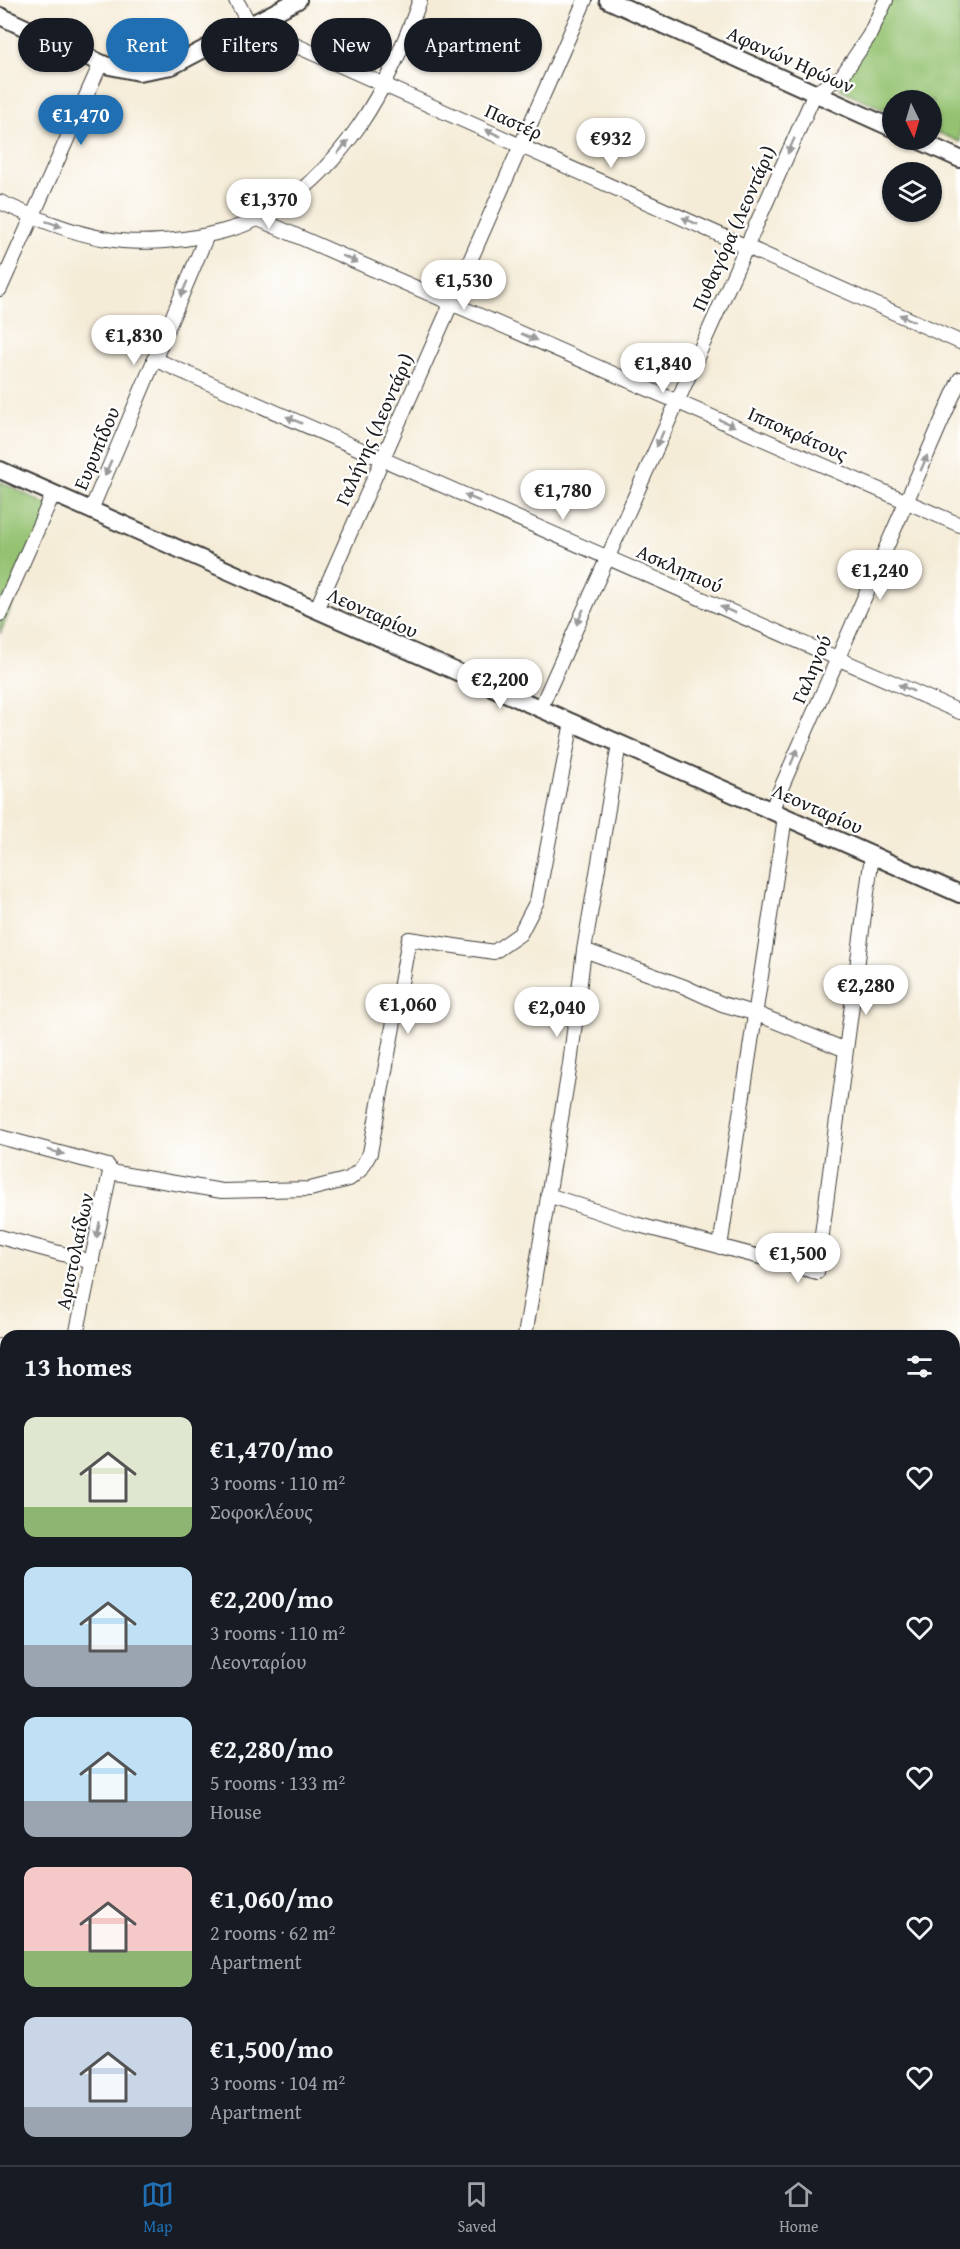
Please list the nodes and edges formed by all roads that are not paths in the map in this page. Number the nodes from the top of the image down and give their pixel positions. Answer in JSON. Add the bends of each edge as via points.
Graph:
{"nodes":[{"id":1,"x":236,"y":0,"type":"edge"},
{"id":2,"x":298,"y":0,"type":"edge"},
{"id":3,"x":420,"y":0,"type":"edge"},
{"id":4,"x":585,"y":0,"type":"edge"},
{"id":5,"x":608,"y":0,"type":"edge"},
{"id":6,"x":885,"y":0,"type":"edge"},
{"id":7,"x":0,"y":16,"type":"edge"},
{"id":8,"x":246,"y":18,"type":"edge"},
{"id":9,"x":263,"y":18,"type":"edge"},
{"id":10,"x":299,"y":47,"type":"edge"},
{"id":11,"x":201,"y":51,"type":"edge"},
{"id":12,"x":101,"y":63,"type":"junction"},
{"id":13,"x":385,"y":85,"type":"junction"},
{"id":14,"x":815,"y":93,"type":"junction"},
{"id":15,"x":882,"y":123,"type":"edge"},
{"id":16,"x":520,"y":145,"type":"junction"},
{"id":17,"x":940,"y":150,"type":"edge"},
{"id":18,"x":960,"y":159,"type":"edge"},
{"id":19,"x":0,"y":202,"type":"edge"},
{"id":20,"x":33,"y":217,"type":"junction"},
{"id":21,"x":258,"y":219,"type":"junction"},
{"id":22,"x":207,"y":235,"type":"junction"},
{"id":23,"x":747,"y":246,"type":"junction"},
{"id":24,"x":0,"y":289,"type":"edge"},
{"id":25,"x":451,"y":303,"type":"junction"},
{"id":26,"x":960,"y":342,"type":"edge"},
{"id":27,"x":154,"y":359,"type":"junction"},
{"id":28,"x":960,"y":379,"type":"edge"},
{"id":29,"x":677,"y":401,"type":"junction"},
{"id":30,"x":382,"y":458,"type":"junction"},
{"id":31,"x":0,"y":470,"type":"edge"},
{"id":32,"x":53,"y":494,"type":"junction"},
{"id":33,"x":908,"y":502,"type":"junction"},
{"id":34,"x":91,"y":510,"type":"junction"},
{"id":35,"x":960,"y":525,"type":"edge"},
{"id":36,"x":607,"y":557,"type":"junction"},
{"id":37,"x":316,"y":610,"type":"junction"},
{"id":38,"x":0,"y":614,"type":"edge"},
{"id":39,"x":836,"y":657,"type":"junction"},
{"id":40,"x":540,"y":708,"type":"junction"},
{"id":41,"x":960,"y":712,"type":"edge"},
{"id":42,"x":572,"y":722,"type":"junction"},
{"id":43,"x":619,"y":744,"type":"junction"},
{"id":44,"x":778,"y":814,"type":"junction"},
{"id":45,"x":872,"y":855,"type":"junction"},
{"id":46,"x":960,"y":894,"type":"edge"},
{"id":47,"x":584,"y":950,"type":"junction"},
{"id":48,"x":757,"y":1014,"type":"junction"},
{"id":49,"x":846,"y":1050,"type":"junction"},
{"id":50,"x":0,"y":1137,"type":"edge"},
{"id":51,"x":110,"y":1173,"type":"junction"},
{"id":52,"x":548,"y":1196,"type":"junction"},
{"id":53,"x":0,"y":1237,"type":"edge"},
{"id":54,"x":720,"y":1247,"type":"junction"},
{"id":55,"x":92,"y":1262,"type":"junction"},
{"id":56,"x":77,"y":1330,"type":"edge"},
{"id":57,"x":526,"y":1330,"type":"edge"}],
"edges":[{"from":1,"to":8,"type":"street"},
{"from":2,"to":9,"type":"street"},
{"from":3,"to":13,"type":"street"},
{"from":4,"to":16,"type":"street","name":"Γαλήνης (Λεοντάρι)"},
{"from":5,"to":14,"type":"street","name":"Αφανών Ηρώων"},
{"from":6,"to":14,"type":"street","via":[[869,36],[842,76]]},
{"from":7,"to":12,"type":"street"},
{"from":10,"to":13,"type":"street","name":"Παστέρ"},
{"from":11,"to":12,"type":"street","via":[[151,72]]},
{"from":12,"to":20,"type":"street"},
{"from":16,"to":13,"type":"street","name":"Παστέρ","one_way":true},
{"from":21,"to":13,"type":"street","one_way":true,"via":[[295,195],[328,164],[356,131]]},
{"from":14,"to":15,"type":"street","name":"Αφανών Ηρώων"},
{"from":14,"to":23,"type":"street","name":"Πυθαγόρα (Λεοντάρι)","one_way":true},
{"from":23,"to":16,"type":"street","name":"Παστέρ","one_way":true},
{"from":16,"to":25,"type":"street","name":"Γαλήνης (Λεοντάρι)"},
{"from":17,"to":18,"type":"street"},
{"from":19,"to":20,"type":"street"},
{"from":20,"to":22,"type":"street","one_way":true,"via":[[125,242]]},
{"from":20,"to":24,"type":"street"},
{"from":21,"to":22,"type":"street"},
{"from":21,"to":25,"type":"street","name":"Ιπποκράτους","one_way":true},
{"from":22,"to":27,"type":"street","name":"Ευρυπίδου","one_way":true},
{"from":26,"to":23,"type":"street","name":"Παστέρ","one_way":true},
{"from":23,"to":29,"type":"street","name":"Πυθαγόρα (Λεοντάρι)"},
{"from":25,"to":29,"type":"street","name":"Ιπποκράτους","one_way":true},
{"from":25,"to":30,"type":"street","name":"Γαλήνης (Λεοντάρι)"},
{"from":30,"to":27,"type":"street","name":"Ασκληπιού","one_way":true},
{"from":27,"to":34,"type":"street","name":"Ευρυπίδου","one_way":true},
{"from":33,"to":28,"type":"street","name":"Γαληνού","one_way":true},
{"from":29,"to":33,"type":"street","name":"Ιπποκράτους","one_way":true},
{"from":29,"to":36,"type":"street","name":"Πυθαγόρα (Λεοντάρι)","one_way":true},
{"from":36,"to":30,"type":"street","name":"Ασκληπιού","one_way":true},
{"from":30,"to":37,"type":"street","name":"Γαλήνης (Λεοντάρι)"},
{"from":31,"to":32,"type":"street","name":"Λεονταρίου"},
{"from":32,"to":34,"type":"street","name":"Λεονταρίου"},
{"from":32,"to":38,"type":"street"},
{"from":33,"to":35,"type":"street","name":"Ιπποκράτους"},
{"from":33,"to":39,"type":"street","name":"Γαληνού"},
{"from":34,"to":37,"type":"street","name":"Λεονταρίου"},
{"from":39,"to":36,"type":"street","name":"Ασκληπιού","one_way":true},
{"from":36,"to":40,"type":"street","name":"Πυθαγόρα (Λεοντάρι)","one_way":true},
{"from":37,"to":40,"type":"street","name":"Λεονταρίου"},
{"from":41,"to":39,"type":"street","name":"Ασκληπιού","one_way":true},
{"from":44,"to":39,"type":"street","name":"Γαληνού","one_way":true},
{"from":40,"to":42,"type":"street","name":"Λεονταρίου"},
{"from":42,"to":43,"type":"street","name":"Λεονταρίου"},
{"from":42,"to":51,"type":"street","via":[[537,901],[520,934],[494,952],[409,939],[370,1154],[355,1174],[324,1187],[249,1192]]},
{"from":43,"to":44,"type":"street","name":"Λεονταρίου"},
{"from":43,"to":47,"type":"street"},
{"from":44,"to":45,"type":"street","name":"Λεονταρίου"},
{"from":44,"to":48,"type":"street","name":"Γαληνού"},
{"from":45,"to":46,"type":"street","name":"Λεονταρίου"},
{"from":45,"to":49,"type":"street"},
{"from":47,"to":48,"type":"street"},
{"from":47,"to":52,"type":"street"},
{"from":48,"to":49,"type":"street"},
{"from":48,"to":54,"type":"street","name":"Γαληνού"},
{"from":49,"to":54,"type":"street","via":[[816,1272]]},
{"from":50,"to":51,"type":"street","one_way":true,"via":[[108,1166]]},
{"from":51,"to":55,"type":"street","name":"Αριστολαίδων","one_way":true},
{"from":52,"to":54,"type":"street"},
{"from":52,"to":57,"type":"street"},
{"from":53,"to":55,"type":"street"},
{"from":55,"to":56,"type":"street","name":"Αριστολαίδων"}]}
